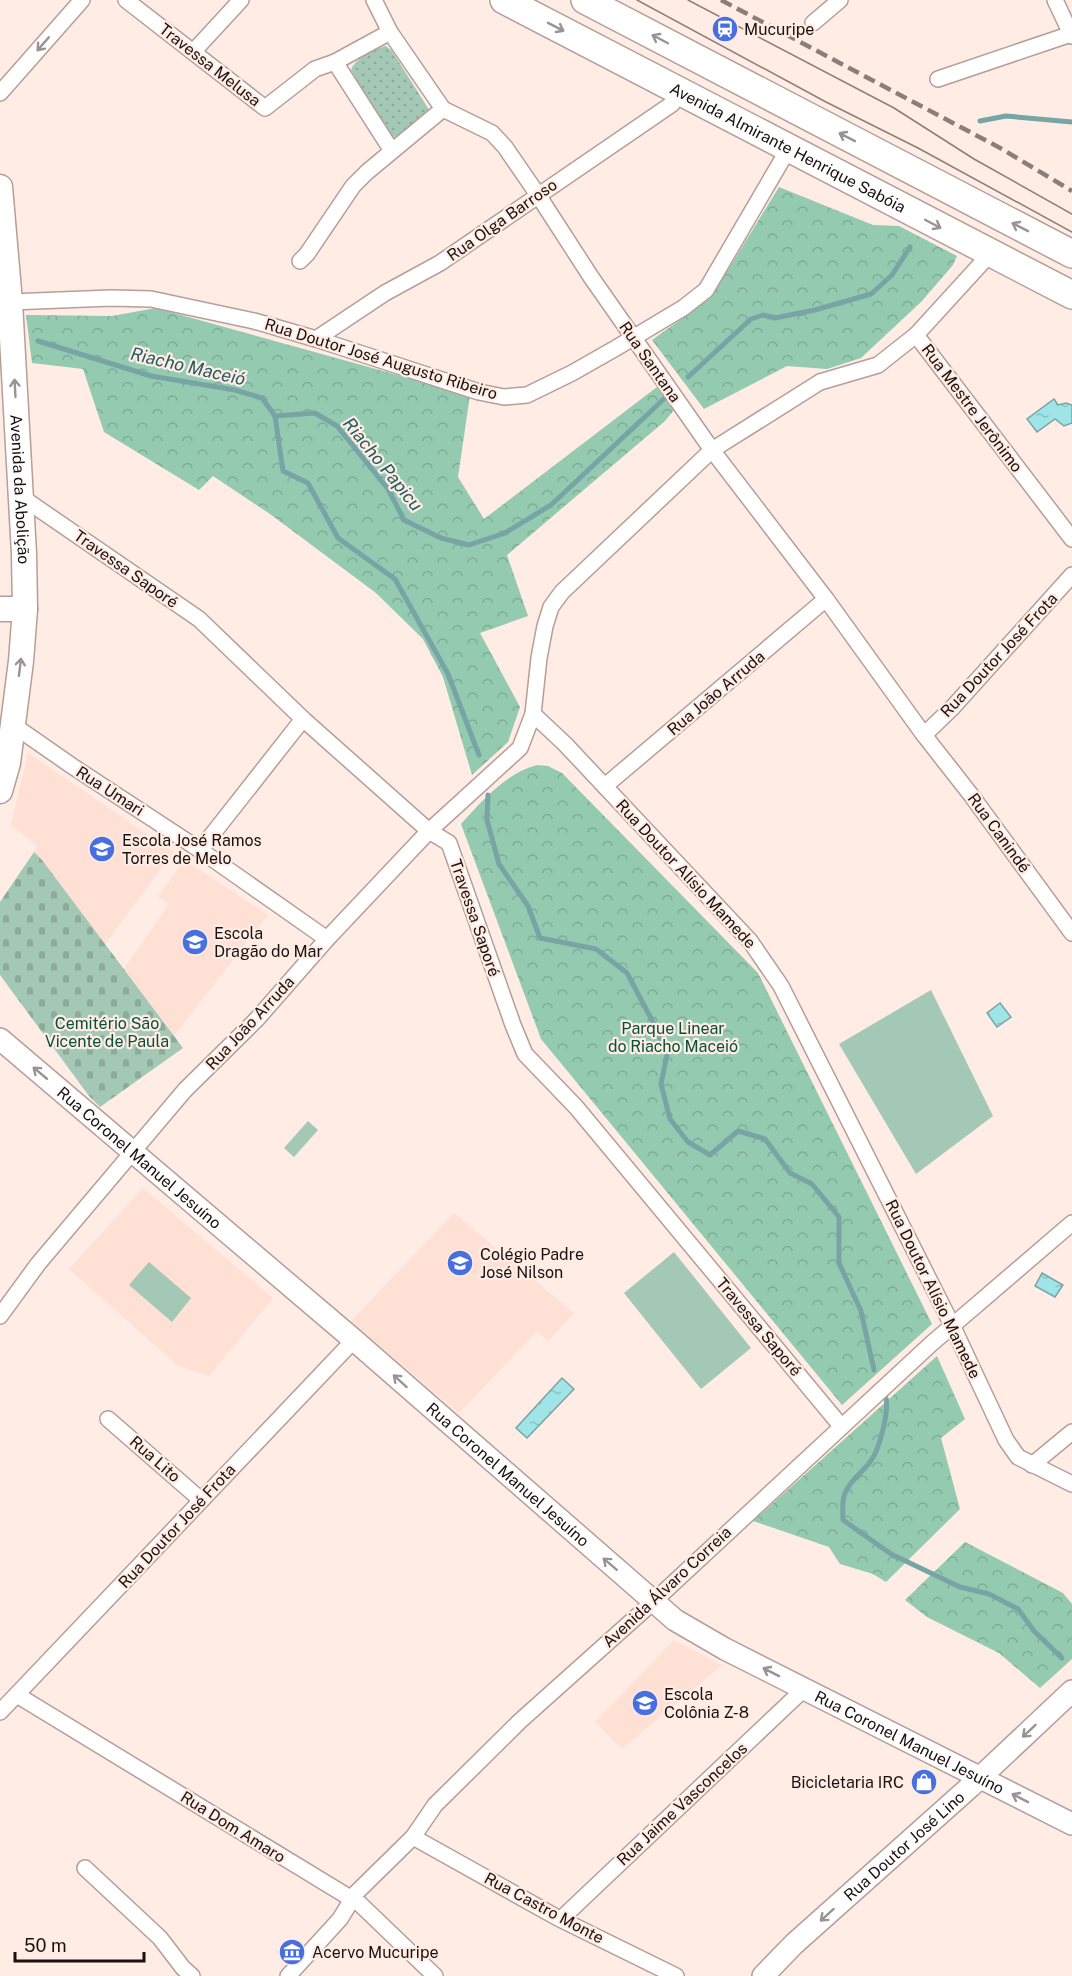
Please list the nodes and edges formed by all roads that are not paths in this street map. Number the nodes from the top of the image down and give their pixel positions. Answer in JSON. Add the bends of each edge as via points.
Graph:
{"nodes":[{"id":1,"x":81,"y":0,"type":"edge"},
{"id":2,"x":126,"y":0,"type":"edge"},
{"id":3,"x":241,"y":0,"type":"edge"},
{"id":4,"x":374,"y":0,"type":"edge"},
{"id":5,"x":504,"y":0,"type":"edge"},
{"id":6,"x":585,"y":0,"type":"edge"},
{"id":7,"x":840,"y":0,"type":"edge"},
{"id":8,"x":1055,"y":0,"type":"edge"},
{"id":9,"x":813,"y":23,"type":"dead end"},
{"id":10,"x":390,"y":32,"type":"junction"},
{"id":11,"x":1071,"y":35,"type":"edge"},
{"id":12,"x":193,"y":52,"type":"junction"},
{"id":13,"x":335,"y":62,"type":"junction"},
{"id":14,"x":938,"y":79,"type":"dead end"},
{"id":15,"x":680,"y":91,"type":"junction"},
{"id":16,"x":0,"y":93,"type":"edge"},
{"id":17,"x":443,"y":109,"type":"junction"},
{"id":18,"x":789,"y":148,"type":"junction"},
{"id":19,"x":392,"y":151,"type":"junction"},
{"id":20,"x":0,"y":187,"type":"edge"},
{"id":21,"x":538,"y":195,"type":"junction"},
{"id":22,"x":990,"y":254,"type":"junction"},
{"id":23,"x":1072,"y":254,"type":"edge"},
{"id":24,"x":300,"y":261,"type":"dead end"},
{"id":25,"x":1069,"y":286,"type":"edge"},
{"id":26,"x":10,"y":302,"type":"junction"},
{"id":27,"x":916,"y":335,"type":"junction"},
{"id":28,"x":633,"y":337,"type":"junction"},
{"id":29,"x":316,"y":339,"type":"junction"},
{"id":30,"x":712,"y":450,"type":"junction"},
{"id":31,"x":20,"y":496,"type":"junction"},
{"id":32,"x":1072,"y":539,"type":"edge"},
{"id":33,"x":1072,"y":575,"type":"edge"},
{"id":34,"x":826,"y":599,"type":"junction"},
{"id":35,"x":0,"y":609,"type":"edge"},
{"id":36,"x":25,"y":609,"type":"junction"},
{"id":37,"x":533,"y":714,"type":"junction"},
{"id":38,"x":303,"y":719,"type":"junction"},
{"id":39,"x":13,"y":725,"type":"junction"},
{"id":40,"x":924,"y":735,"type":"junction"},
{"id":41,"x":605,"y":786,"type":"junction"},
{"id":42,"x":0,"y":791,"type":"edge"},
{"id":43,"x":429,"y":831,"type":"junction"},
{"id":44,"x":200,"y":850,"type":"junction"},
{"id":45,"x":1069,"y":924,"type":"edge"},
{"id":46,"x":327,"y":939,"type":"junction"},
{"id":47,"x":0,"y":1039,"type":"edge"},
{"id":48,"x":133,"y":1151,"type":"junction"},
{"id":49,"x":1072,"y":1222,"type":"edge"},
{"id":50,"x":0,"y":1316,"type":"edge"},
{"id":51,"x":952,"y":1325,"type":"junction"},
{"id":52,"x":354,"y":1340,"type":"junction"},
{"id":53,"x":108,"y":1419,"type":"dead end"},
{"id":54,"x":841,"y":1426,"type":"junction"},
{"id":55,"x":1072,"y":1432,"type":"edge"},
{"id":56,"x":1032,"y":1465,"type":"junction"},
{"id":57,"x":1072,"y":1484,"type":"edge"},
{"id":58,"x":201,"y":1500,"type":"junction"},
{"id":59,"x":653,"y":1602,"type":"junction"},
{"id":60,"x":804,"y":1689,"type":"junction"},
{"id":61,"x":1072,"y":1691,"type":"edge"},
{"id":62,"x":17,"y":1695,"type":"junction"},
{"id":63,"x":0,"y":1712,"type":"edge"},
{"id":64,"x":980,"y":1778,"type":"junction"},
{"id":65,"x":1072,"y":1824,"type":"edge"},
{"id":66,"x":413,"y":1837,"type":"junction"},
{"id":67,"x":85,"y":1869,"type":"dead end"},
{"id":68,"x":352,"y":1900,"type":"junction"},
{"id":69,"x":561,"y":1919,"type":"junction"},
{"id":70,"x":192,"y":1976,"type":"edge"},
{"id":71,"x":288,"y":1976,"type":"edge"},
{"id":72,"x":435,"y":1976,"type":"edge"},
{"id":73,"x":676,"y":1976,"type":"edge"},
{"id":74,"x":763,"y":1976,"type":"edge"}],
"edges":[{"from":1,"to":16,"type":"street","one_way":true},
{"from":2,"to":12,"type":"street","name":"Travessa Melusa"},
{"from":3,"to":12,"type":"street"},
{"from":4,"to":10,"type":"street","name":"Rua Santana"},
{"from":5,"to":15,"type":"highway","name":"Avenida Almirante Henrique Sabóia","one_way":true},
{"from":23,"to":6,"type":"highway","one_way":true},
{"from":7,"to":9,"type":"street"},
{"from":8,"to":11,"type":"street"},
{"from":10,"to":13,"type":"street"},
{"from":10,"to":17,"type":"street","name":"Rua Santana"},
{"from":11,"to":14,"type":"street"},
{"from":12,"to":13,"type":"street","name":"Travessa Melusa","via":[[265,108],[315,69]]},
{"from":13,"to":19,"type":"street"},
{"from":15,"to":18,"type":"highway","name":"Avenida Almirante Henrique Sabóia"},
{"from":15,"to":21,"type":"street","name":"Rua Olga Barroso","via":[[672,104]]},
{"from":17,"to":19,"type":"street"},
{"from":17,"to":21,"type":"street","name":"Rua Santana","via":[[492,133]]},
{"from":18,"to":22,"type":"highway","name":"Avenida Almirante Henrique Sabóia","one_way":true},
{"from":18,"to":28,"type":"street","name":"Rua Doutor José Augusto Ribeiro","via":[[706,290]]},
{"from":19,"to":24,"type":"street","via":[[353,186]]},
{"from":20,"to":26,"type":"main road","name":"Avenida da Abolição"},
{"from":21,"to":28,"type":"street","name":"Rua Santana"},
{"from":21,"to":29,"type":"street","name":"Rua Olga Barroso","via":[[440,263],[385,293]]},
{"from":22,"to":25,"type":"highway","name":"Avenida Almirante Henrique Sabóia"},
{"from":22,"to":27,"type":"street","name":"Rua Mestre Jerônimo"},
{"from":26,"to":29,"type":"street","name":"Rua Doutor José Augusto Ribeiro","via":[[151,299]]},
{"from":31,"to":26,"type":"main road","name":"Avenida da Abolição","one_way":true},
{"from":27,"to":30,"type":"street","via":[[878,364],[820,382]]},
{"from":27,"to":32,"type":"street","name":"Rua Mestre Jerônimo"},
{"from":28,"to":29,"type":"street","name":"Rua Doutor José Augusto Ribeiro","via":[[527,394],[504,397]]},
{"from":28,"to":30,"type":"street","name":"Rua Santana"},
{"from":30,"to":34,"type":"street","name":"Rua Santana"},
{"from":30,"to":37,"type":"street","via":[[562,592],[545,626]]},
{"from":31,"to":36,"type":"main road","name":"Avenida da Abolição"},
{"from":31,"to":38,"type":"street","name":"Travessa Saporé","via":[[199,620]]},
{"from":33,"to":40,"type":"street","name":"Rua Doutor José Frota"},
{"from":34,"to":40,"type":"street","name":"Rua Santana"},
{"from":34,"to":41,"type":"street","name":"Rua João Arruda"},
{"from":35,"to":36,"type":"main road"},
{"from":39,"to":36,"type":"main road","name":"Avenida da Abolição","one_way":true},
{"from":37,"to":41,"type":"street","name":"Rua Doutor Alísio Mamede"},
{"from":37,"to":43,"type":"street","name":"Rua João Arruda","via":[[520,748]]},
{"from":38,"to":43,"type":"street","name":"Travessa Saporé"},
{"from":38,"to":44,"type":"street"},
{"from":39,"to":42,"type":"main road","name":"Avenida da Abolição"},
{"from":39,"to":44,"type":"street","name":"Rua Umari"},
{"from":40,"to":45,"type":"street","name":"Rua Canindé"},
{"from":41,"to":51,"type":"street","name":"Rua Doutor Alísio Mamede","via":[[750,941],[781,986]]},
{"from":43,"to":46,"type":"street","name":"Rua João Arruda"},
{"from":43,"to":54,"type":"street","name":"Travessa Saporé","via":[[449,843],[525,1054],[576,1107]]},
{"from":44,"to":46,"type":"street","name":"Rua Umari"},
{"from":46,"to":48,"type":"street","name":"Rua João Arruda"},
{"from":48,"to":47,"type":"street","name":"Rua Coronel Manuel Jesuíno","one_way":true},
{"from":48,"to":50,"type":"street","name":"Rua João Arruda","via":[[38,1264]]},
{"from":48,"to":52,"type":"street","name":"Rua Coronel Manuel Jesuíno"},
{"from":49,"to":51,"type":"street","name":"Avenida Álvaro Correia"},
{"from":51,"to":54,"type":"street","name":"Avenida Álvaro Correia"},
{"from":51,"to":56,"type":"street","name":"Rua Doutor Alísio Mamede","via":[[1006,1440],[1018,1457]]},
{"from":52,"to":58,"type":"street","name":"Rua Doutor José Frota"},
{"from":59,"to":52,"type":"street","name":"Rua Coronel Manuel Jesuíno","one_way":true},
{"from":53,"to":58,"type":"street","name":"Rua Lito"},
{"from":54,"to":59,"type":"street","name":"Avenida Álvaro Correia"},
{"from":55,"to":56,"type":"street"},
{"from":56,"to":57,"type":"street","name":"Rua Doutor Alísio Mamede"},
{"from":58,"to":62,"type":"street","name":"Rua Doutor José Frota"},
{"from":60,"to":59,"type":"street","name":"Rua Coronel Manuel Jesuíno","one_way":true,"via":[[725,1649],[675,1620]]},
{"from":59,"to":66,"type":"street","name":"Avenida Álvaro Correia","via":[[520,1721],[435,1805]]},
{"from":60,"to":64,"type":"street","name":"Rua Coronel Manuel Jesuíno"},
{"from":60,"to":69,"type":"street","name":"Rua Jaime Vasconcelos"},
{"from":61,"to":64,"type":"street","name":"Rua Doutor José Lino","one_way":true},
{"from":62,"to":63,"type":"street","name":"Rua Doutor José Frota"},
{"from":62,"to":68,"type":"street","name":"Rua Dom Amaro"},
{"from":65,"to":64,"type":"street","name":"Rua Coronel Manuel Jesuíno","one_way":true},
{"from":64,"to":74,"type":"street","name":"Rua Doutor José Lino","one_way":true},
{"from":66,"to":68,"type":"street","name":"Avenida Álvaro Correia"},
{"from":66,"to":69,"type":"street","name":"Rua Castro Monte"},
{"from":67,"to":70,"type":"street","via":[[160,1938]]},
{"from":68,"to":71,"type":"street","name":"Avenida Álvaro Correia","via":[[340,1919]]},
{"from":68,"to":72,"type":"street","name":"Rua Dom Amaro"},
{"from":69,"to":73,"type":"street","name":"Rua Castro Monte"}]}
